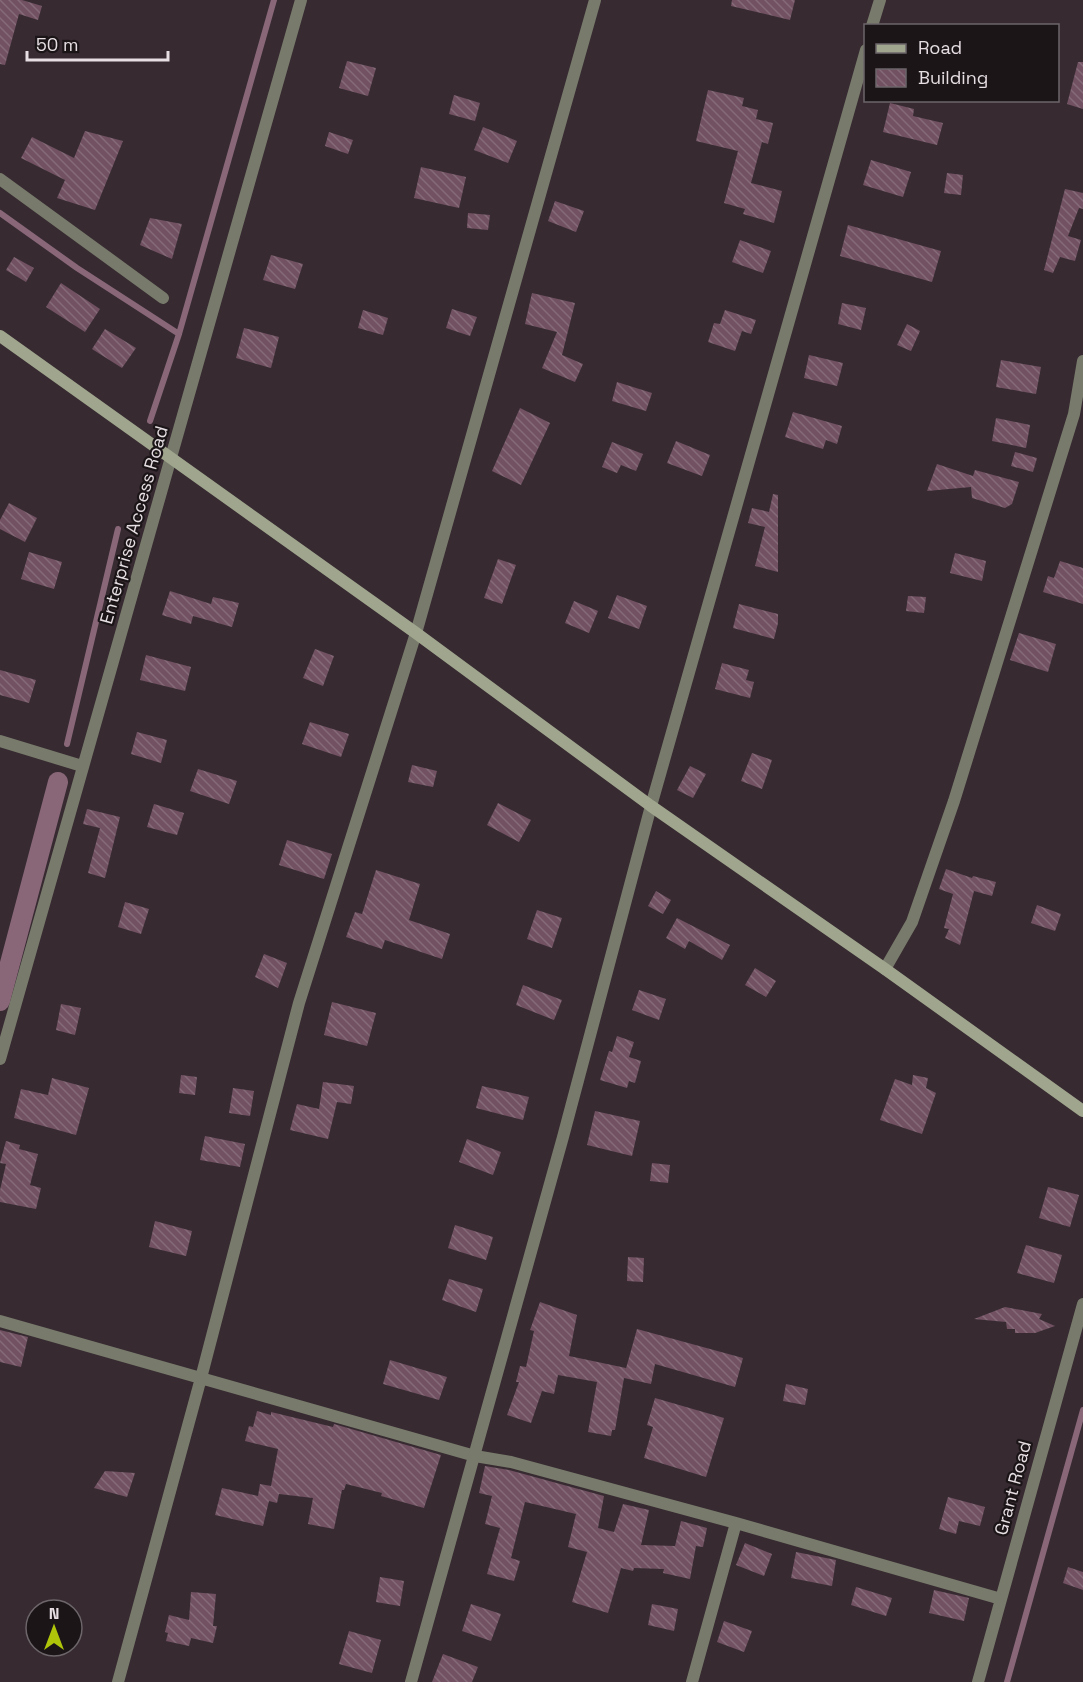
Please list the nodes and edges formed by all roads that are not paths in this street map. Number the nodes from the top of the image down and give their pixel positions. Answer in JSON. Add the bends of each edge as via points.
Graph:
{"nodes":[{"id":1,"x":302,"y":0,"type":"edge"},
{"id":2,"x":595,"y":0,"type":"edge"},
{"id":3,"x":880,"y":0,"type":"edge"},
{"id":4,"x":874,"y":24,"type":"edge"},
{"id":5,"x":864,"y":57,"type":"edge"},
{"id":6,"x":0,"y":179,"type":"edge"},
{"id":7,"x":163,"y":298,"type":"dead end"},
{"id":8,"x":0,"y":336,"type":"edge"},
{"id":9,"x":1083,"y":361,"type":"edge"},
{"id":10,"x":171,"y":460,"type":"junction"},
{"id":11,"x":416,"y":633,"type":"junction"},
{"id":12,"x":0,"y":741,"type":"edge"},
{"id":13,"x":82,"y":766,"type":"junction"},
{"id":14,"x":651,"y":806,"type":"junction"},
{"id":15,"x":885,"y":969,"type":"junction"},
{"id":16,"x":0,"y":1059,"type":"edge"},
{"id":17,"x":1083,"y":1111,"type":"edge"},
{"id":18,"x":1083,"y":1304,"type":"edge"},
{"id":19,"x":0,"y":1322,"type":"edge"},
{"id":20,"x":201,"y":1378,"type":"junction"},
{"id":21,"x":475,"y":1456,"type":"junction"},
{"id":22,"x":736,"y":1523,"type":"junction"},
{"id":23,"x":1001,"y":1599,"type":"junction"},
{"id":24,"x":118,"y":1682,"type":"edge"},
{"id":25,"x":411,"y":1682,"type":"edge"},
{"id":26,"x":692,"y":1682,"type":"edge"},
{"id":27,"x":978,"y":1682,"type":"edge"}],
"edges":[{"from":1,"to":10,"type":"street","name":"Enterprise Access Road"},
{"from":2,"to":11,"type":"street"},
{"from":3,"to":4,"type":"street"},
{"from":5,"to":14,"type":"street"},
{"from":6,"to":7,"type":"street"},
{"from":8,"to":10,"type":"main road"},
{"from":9,"to":15,"type":"street","via":[[1074,414],[954,801],[912,922]]},
{"from":10,"to":11,"type":"main road"},
{"from":10,"to":13,"type":"street","name":"Enterprise Access Road"},
{"from":11,"to":14,"type":"main road"},
{"from":11,"to":20,"type":"street","via":[[299,1003]]},
{"from":12,"to":13,"type":"street"},
{"from":13,"to":16,"type":"street","name":"Enterprise Access Road"},
{"from":14,"to":15,"type":"main road"},
{"from":14,"to":21,"type":"street"},
{"from":15,"to":17,"type":"main road"},
{"from":18,"to":23,"type":"street","name":"Grant Road"},
{"from":19,"to":20,"type":"street"},
{"from":20,"to":21,"type":"street"},
{"from":20,"to":24,"type":"street"},
{"from":21,"to":22,"type":"street","via":[[511,1462]]},
{"from":21,"to":25,"type":"street"},
{"from":22,"to":23,"type":"street"},
{"from":22,"to":26,"type":"street"},
{"from":23,"to":27,"type":"street","name":"Grant Road"}]}
